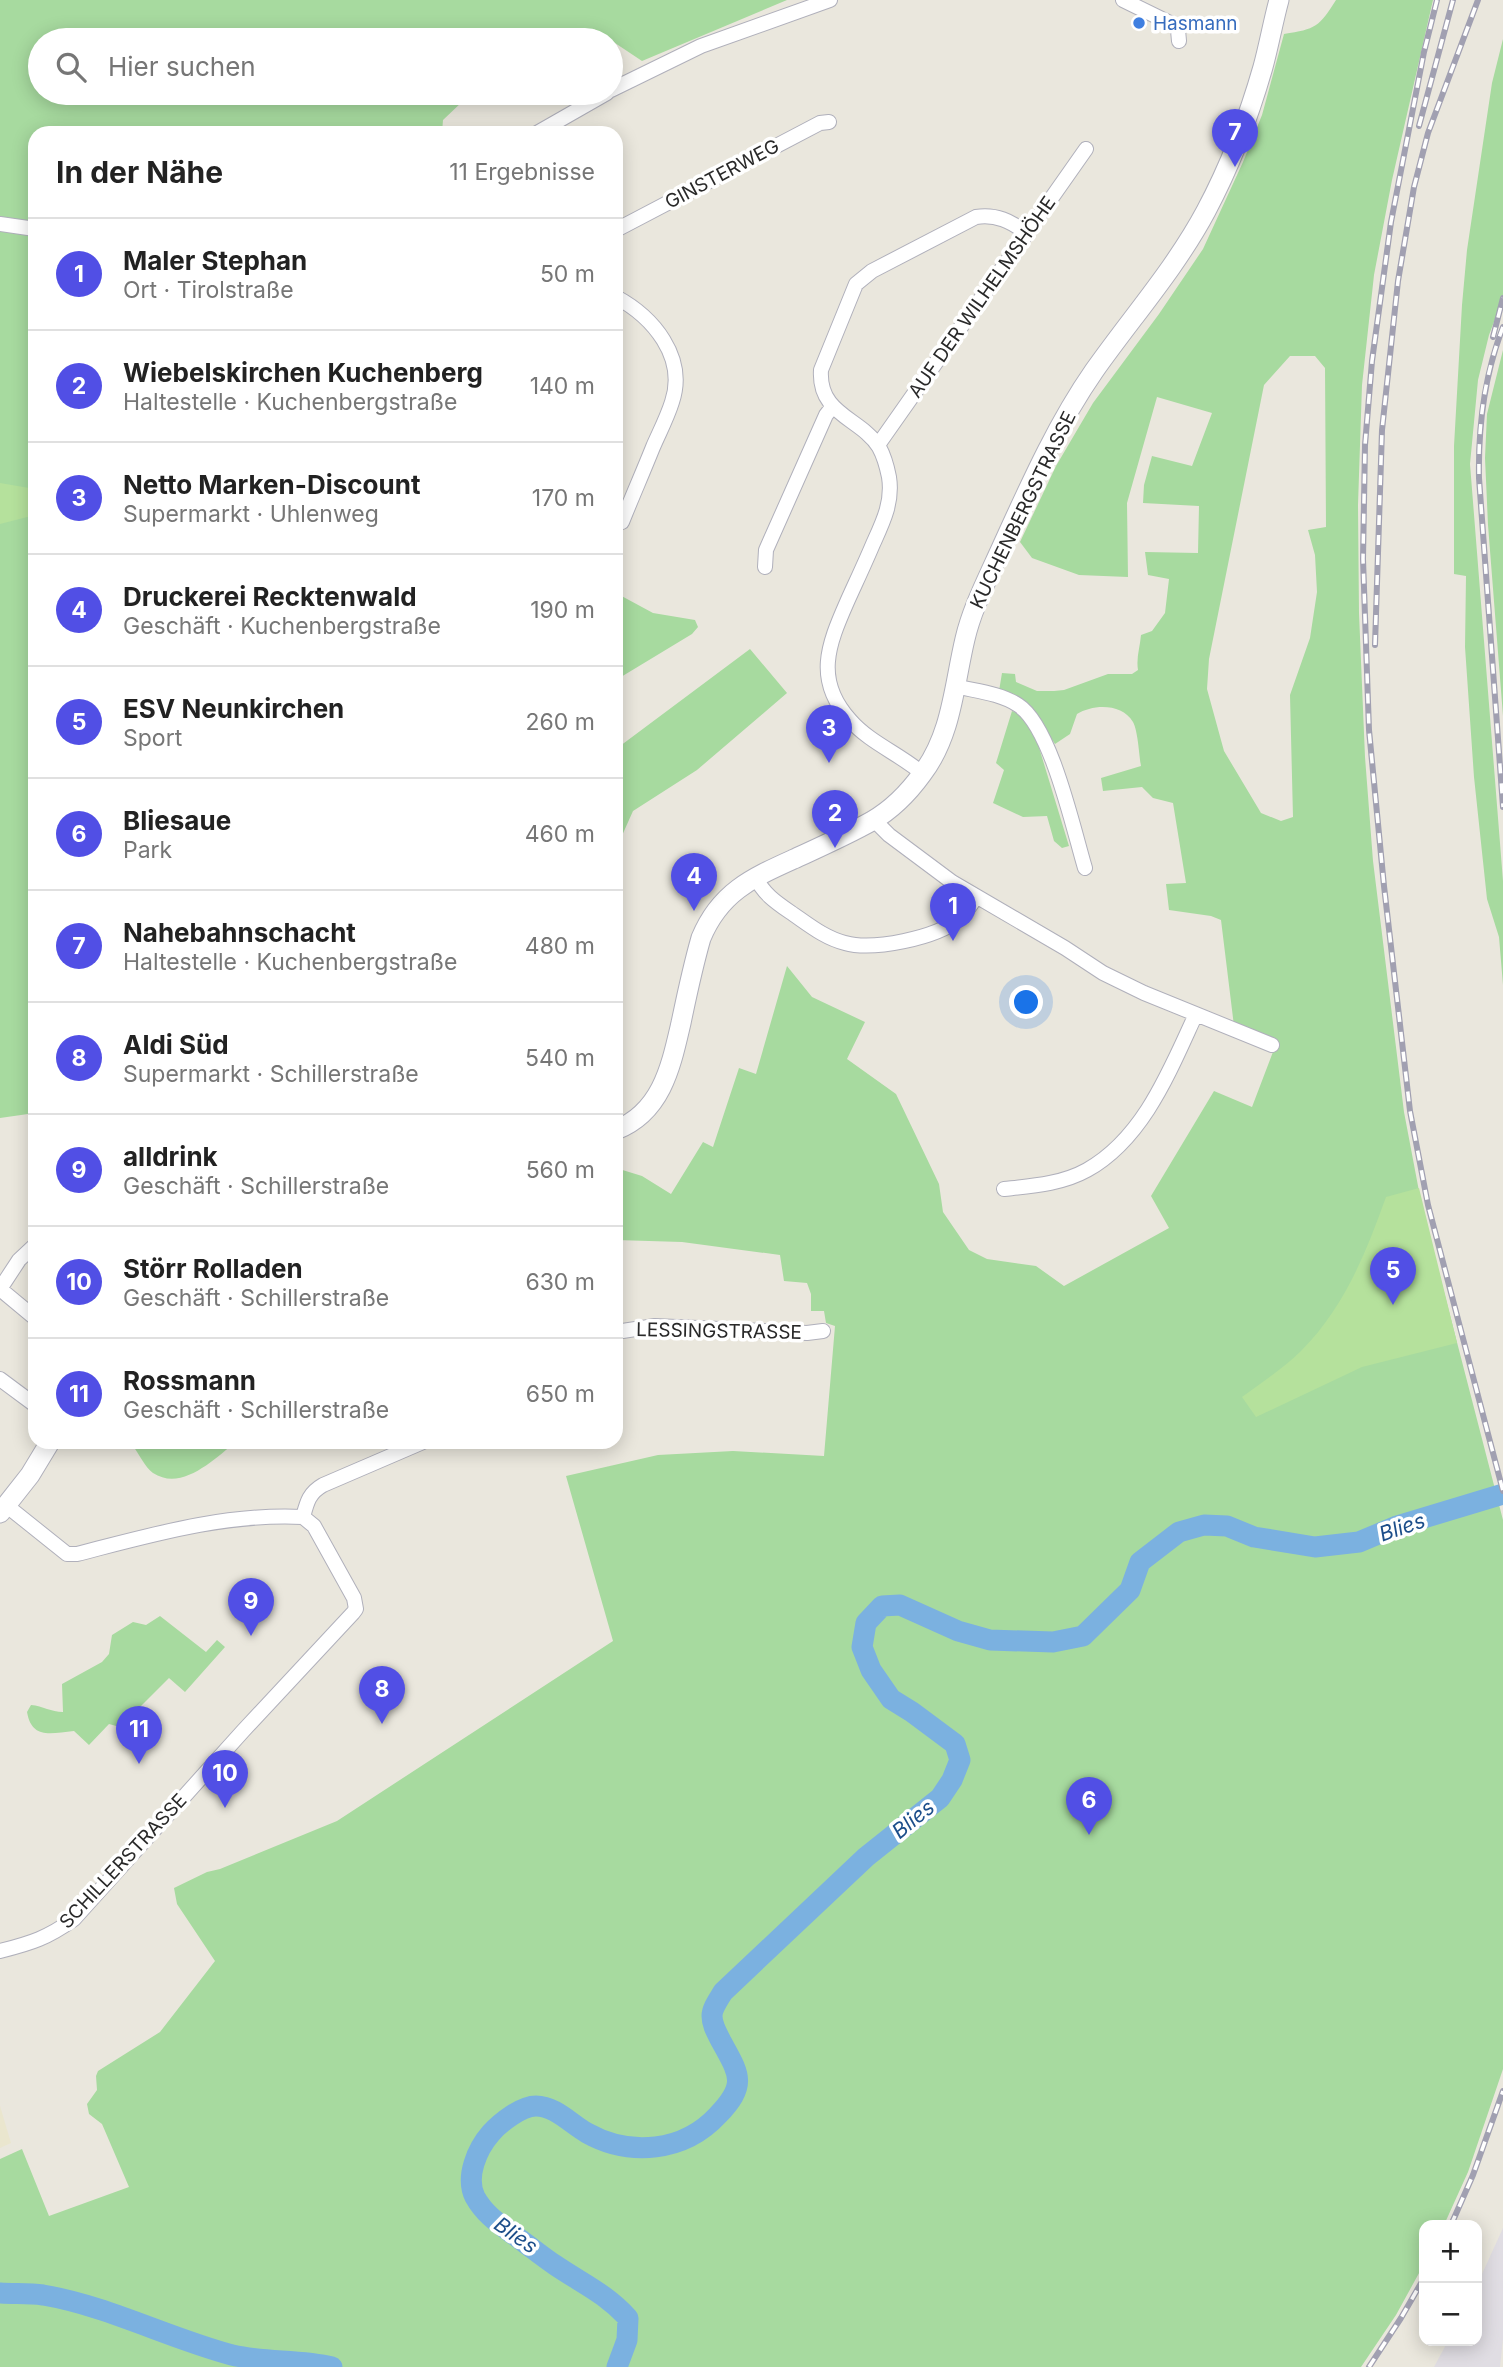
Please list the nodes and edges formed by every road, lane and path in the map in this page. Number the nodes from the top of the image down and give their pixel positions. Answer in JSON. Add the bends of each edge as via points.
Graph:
{"nodes":[{"id":1,"x":830,"y":0,"type":"edge"},
{"id":2,"x":1123,"y":0,"type":"edge"},
{"id":3,"x":1279,"y":0,"type":"edge"},
{"id":4,"x":1179,"y":41,"type":"dead end"},
{"id":5,"x":623,"y":85,"type":"edge"},
{"id":6,"x":586,"y":105,"type":"edge"},
{"id":7,"x":829,"y":122,"type":"dead end"},
{"id":8,"x":549,"y":126,"type":"edge"},
{"id":9,"x":1086,"y":149,"type":"dead end"},
{"id":10,"x":0,"y":224,"type":"edge"},
{"id":11,"x":623,"y":226,"type":"edge"},
{"id":12,"x":28,"y":228,"type":"edge"},
{"id":13,"x":1026,"y":233,"type":"junction"},
{"id":14,"x":623,"y":302,"type":"edge"},
{"id":15,"x":833,"y":406,"type":"junction"},
{"id":16,"x":878,"y":445,"type":"junction"},
{"id":17,"x":623,"y":520,"type":"edge"},
{"id":18,"x":765,"y":567,"type":"dead end"},
{"id":19,"x":955,"y":686,"type":"junction"},
{"id":20,"x":923,"y":774,"type":"junction"},
{"id":21,"x":874,"y":820,"type":"junction"},
{"id":22,"x":1084,"y":868,"type":"dead end"},
{"id":23,"x":755,"y":876,"type":"junction"},
{"id":24,"x":976,"y":897,"type":"junction"},
{"id":25,"x":1196,"y":1014,"type":"junction"},
{"id":26,"x":1272,"y":1045,"type":"dead end"},
{"id":27,"x":623,"y":1126,"type":"edge"},
{"id":28,"x":1004,"y":1189,"type":"dead end"},
{"id":29,"x":28,"y":1252,"type":"edge"},
{"id":30,"x":0,"y":1289,"type":"edge"},
{"id":31,"x":28,"y":1312,"type":"edge"},
{"id":32,"x":623,"y":1331,"type":"edge"},
{"id":33,"x":823,"y":1331,"type":"dead end"},
{"id":34,"x":0,"y":1379,"type":"edge"},
{"id":35,"x":28,"y":1400,"type":"edge"},
{"id":36,"x":46,"y":1449,"type":"edge"},
{"id":37,"x":407,"y":1449,"type":"edge"},
{"id":38,"x":4,"y":1510,"type":"edge"},
{"id":39,"x":303,"y":1517,"type":"junction"},
{"id":40,"x":0,"y":1951,"type":"edge"}],
"edges":[{"from":1,"to":5,"type":"street","via":[[701,46]]},
{"from":2,"to":4,"type":"street","via":[[1172,24]]},
{"from":3,"to":19,"type":"main road","name":"KUCHENBERGSTRASSE","via":[[1245,122],[1206,210],[1163,281],[1093,372],[1052,443],[981,593]]},
{"from":6,"to":8,"type":"street"},
{"from":7,"to":11,"type":"street","name":"GINSTERWEG"},
{"from":9,"to":13,"type":"street","name":"AUF DER WILHELMSHÖHE"},
{"from":10,"to":12,"type":"street"},
{"from":13,"to":15,"type":"street","via":[[997,217],[976,217],[864,276],[850,294],[821,370],[820,382]]},
{"from":13,"to":16,"type":"street","name":"AUF DER WILHELMSHÖHE"},
{"from":14,"to":17,"type":"street","via":[[642,314],[663,338],[675,376],[673,401]]},
{"from":15,"to":16,"type":"street"},
{"from":15,"to":18,"type":"street","via":[[766,550]]},
{"from":16,"to":20,"type":"street","via":[[889,476],[889,502],[830,642],[830,689],[851,722]]},
{"from":19,"to":20,"type":"main road","name":"KUCHENBERGSTRASSE","via":[[940,745]]},
{"from":19,"to":22,"type":"street","via":[[1015,703],[1031,716],[1050,752]]},
{"from":20,"to":21,"type":"main road","name":"KUCHENBERGSTRASSE"},
{"from":21,"to":23,"type":"main road","name":"KUCHENBERGSTRASSE"},
{"from":21,"to":24,"type":"street"},
{"from":23,"to":24,"type":"street","via":[[770,898],[824,935],[861,947],[940,930],[958,919]]},
{"from":23,"to":27,"type":"main road","name":"KUCHENBERGSTRASSE","via":[[726,898],[707,924],[661,1091],[643,1114]]},
{"from":24,"to":25,"type":"street","via":[[1103,973]]},
{"from":25,"to":26,"type":"street"},
{"from":25,"to":28,"type":"street","via":[[1156,1097],[1117,1147],[1087,1171],[1070,1178]]},
{"from":29,"to":30,"type":"street"},
{"from":30,"to":31,"type":"street"},
{"from":32,"to":33,"type":"street","name":"LESSINGSTRASSE","via":[[655,1326]]},
{"from":34,"to":35,"type":"street"},
{"from":36,"to":38,"type":"main road"},
{"from":37,"to":39,"type":"street","via":[[313,1491]]},
{"from":38,"to":39,"type":"street","via":[[67,1554],[197,1525]]},
{"from":39,"to":40,"type":"street","name":"SCHILLERSTRASSE","via":[[314,1526],[356,1609],[74,1919],[37,1942]]}]}
